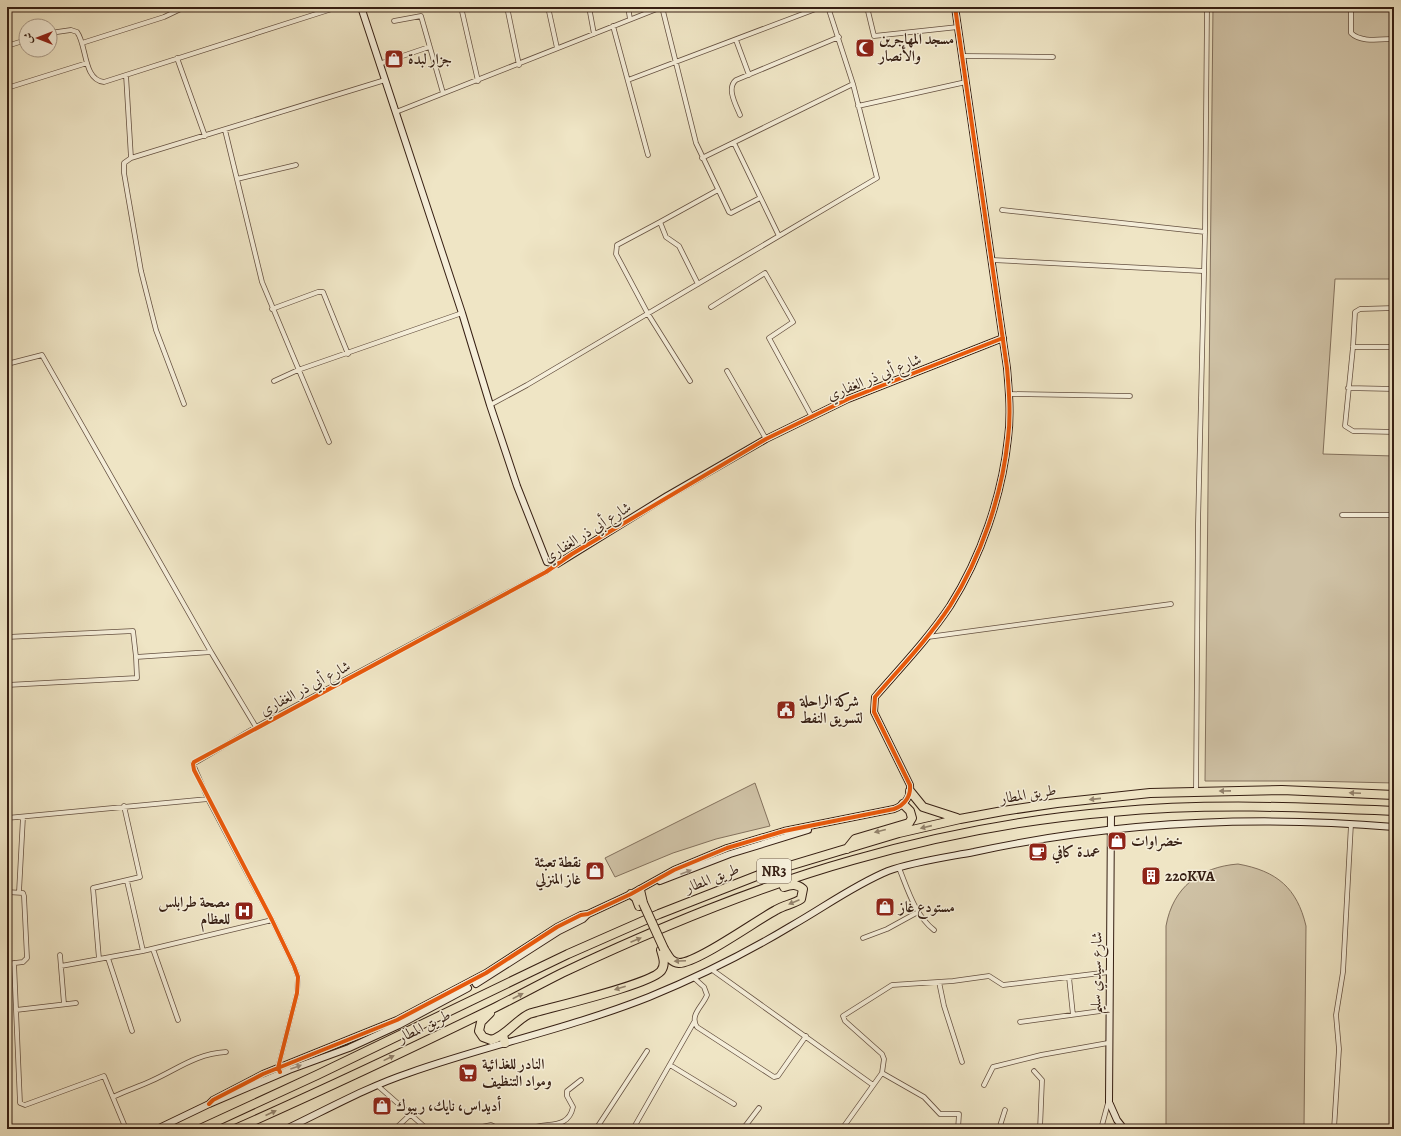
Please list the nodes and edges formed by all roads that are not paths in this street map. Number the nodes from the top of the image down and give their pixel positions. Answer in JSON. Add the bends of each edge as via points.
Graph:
{"nodes":[{"id":1,"x":185,"y":7,"type":"edge"},
{"id":2,"x":338,"y":7,"type":"edge"},
{"id":3,"x":361,"y":7,"type":"edge"},
{"id":4,"x":461,"y":7,"type":"edge"},
{"id":5,"x":507,"y":7,"type":"edge"},
{"id":6,"x":548,"y":7,"type":"edge"},
{"id":7,"x":589,"y":7,"type":"edge"},
{"id":8,"x":628,"y":7,"type":"edge"},
{"id":9,"x":820,"y":7,"type":"edge"},
{"id":10,"x":828,"y":7,"type":"edge"},
{"id":11,"x":867,"y":7,"type":"edge"},
{"id":12,"x":956,"y":7,"type":"edge"},
{"id":13,"x":1207,"y":7,"type":"edge"},
{"id":14,"x":1351,"y":7,"type":"edge"},
{"id":15,"x":630,"y":19,"type":"junction"},
{"id":16,"x":394,"y":21,"type":"dead end"},
{"id":17,"x":613,"y":26,"type":"junction"},
{"id":18,"x":958,"y":27,"type":"junction"},
{"id":19,"x":58,"y":32,"type":"edge"},
{"id":20,"x":594,"y":34,"type":"junction"},
{"id":21,"x":839,"y":37,"type":"junction"},
{"id":22,"x":1394,"y":39,"type":"edge"},
{"id":23,"x":736,"y":40,"type":"junction"},
{"id":24,"x":18,"y":43,"type":"edge"},
{"id":25,"x":82,"y":43,"type":"junction"},
{"id":26,"x":7,"y":46,"type":"edge"},
{"id":27,"x":430,"y":47,"type":"junction"},
{"id":28,"x":557,"y":48,"type":"junction"},
{"id":29,"x":962,"y":56,"type":"junction"},
{"id":30,"x":1053,"y":57,"type":"dead end"},
{"id":31,"x":177,"y":58,"type":"junction"},
{"id":32,"x":87,"y":63,"type":"junction"},
{"id":33,"x":674,"y":63,"type":"junction"},
{"id":34,"x":379,"y":64,"type":"junction"},
{"id":35,"x":519,"y":65,"type":"junction"},
{"id":36,"x":126,"y":75,"type":"junction"},
{"id":37,"x":749,"y":75,"type":"junction"},
{"id":38,"x":385,"y":80,"type":"junction"},
{"id":39,"x":628,"y":80,"type":"junction"},
{"id":40,"x":478,"y":81,"type":"junction"},
{"id":41,"x":966,"y":82,"type":"junction"},
{"id":42,"x":852,"y":84,"type":"junction"},
{"id":43,"x":7,"y":88,"type":"edge"},
{"id":44,"x":443,"y":93,"type":"junction"},
{"id":45,"x":858,"y":106,"type":"junction"},
{"id":46,"x":396,"y":112,"type":"junction"},
{"id":47,"x":740,"y":115,"type":"dead end"},
{"id":48,"x":225,"y":130,"type":"junction"},
{"id":49,"x":205,"y":136,"type":"junction"},
{"id":50,"x":734,"y":143,"type":"junction"},
{"id":51,"x":648,"y":155,"type":"dead end"},
{"id":52,"x":132,"y":158,"type":"junction"},
{"id":53,"x":702,"y":158,"type":"junction"},
{"id":54,"x":296,"y":165,"type":"dead end"},
{"id":55,"x":237,"y":180,"type":"junction"},
{"id":56,"x":718,"y":190,"type":"junction"},
{"id":57,"x":760,"y":198,"type":"junction"},
{"id":58,"x":1002,"y":210,"type":"dead end"},
{"id":59,"x":660,"y":222,"type":"junction"},
{"id":60,"x":1204,"y":232,"type":"junction"},
{"id":61,"x":779,"y":236,"type":"junction"},
{"id":62,"x":992,"y":260,"type":"junction"},
{"id":63,"x":1203,"y":271,"type":"junction"},
{"id":64,"x":698,"y":284,"type":"junction"},
{"id":65,"x":711,"y":307,"type":"dead end"},
{"id":66,"x":1394,"y":308,"type":"edge"},
{"id":67,"x":272,"y":309,"type":"junction"},
{"id":68,"x":462,"y":313,"type":"junction"},
{"id":69,"x":648,"y":314,"type":"junction"},
{"id":70,"x":1003,"y":338,"type":"junction"},
{"id":71,"x":1353,"y":347,"type":"junction"},
{"id":72,"x":1394,"y":347,"type":"edge"},
{"id":73,"x":348,"y":354,"type":"junction"},
{"id":74,"x":7,"y":364,"type":"edge"},
{"id":75,"x":298,"y":370,"type":"junction"},
{"id":76,"x":727,"y":371,"type":"dead end"},
{"id":77,"x":274,"y":381,"type":"dead end"},
{"id":78,"x":690,"y":381,"type":"dead end"},
{"id":79,"x":1348,"y":388,"type":"junction"},
{"id":80,"x":1394,"y":389,"type":"edge"},
{"id":81,"x":1009,"y":394,"type":"junction"},
{"id":82,"x":1130,"y":396,"type":"dead end"},
{"id":83,"x":184,"y":404,"type":"dead end"},
{"id":84,"x":490,"y":405,"type":"junction"},
{"id":85,"x":812,"y":416,"type":"junction"},
{"id":86,"x":1394,"y":432,"type":"edge"},
{"id":87,"x":766,"y":439,"type":"junction"},
{"id":88,"x":329,"y":442,"type":"dead end"},
{"id":89,"x":1342,"y":515,"type":"dead end"},
{"id":90,"x":1394,"y":516,"type":"edge"},
{"id":91,"x":557,"y":564,"type":"junction"},
{"id":92,"x":1171,"y":604,"type":"dead end"},
{"id":93,"x":7,"y":637,"type":"edge"},
{"id":94,"x":928,"y":637,"type":"junction"},
{"id":95,"x":211,"y":652,"type":"junction"},
{"id":96,"x":136,"y":657,"type":"junction"},
{"id":97,"x":7,"y":685,"type":"edge"},
{"id":98,"x":256,"y":727,"type":"junction"},
{"id":99,"x":910,"y":791,"type":"junction"},
{"id":100,"x":1196,"y":792,"type":"junction"},
{"id":101,"x":1394,"y":795,"type":"edge"},
{"id":102,"x":208,"y":798,"type":"junction"},
{"id":103,"x":903,"y":804,"type":"junction"},
{"id":104,"x":124,"y":806,"type":"junction"},
{"id":105,"x":1394,"y":811,"type":"edge"},
{"id":106,"x":1111,"y":812,"type":"junction"},
{"id":107,"x":23,"y":817,"type":"junction"},
{"id":108,"x":7,"y":818,"type":"edge"},
{"id":109,"x":960,"y":819,"type":"junction"},
{"id":110,"x":1351,"y":824,"type":"junction"},
{"id":111,"x":1394,"y":827,"type":"edge"},
{"id":112,"x":1111,"y":830,"type":"junction"},
{"id":113,"x":847,"y":849,"type":"junction"},
{"id":114,"x":899,"y":868,"type":"junction"},
{"id":115,"x":127,"y":881,"type":"junction"},
{"id":116,"x":640,"y":890,"type":"junction"},
{"id":117,"x":7,"y":892,"type":"edge"},
{"id":118,"x":19,"y":892,"type":"junction"},
{"id":119,"x":631,"y":894,"type":"junction"},
{"id":120,"x":641,"y":905,"type":"junction"},
{"id":121,"x":703,"y":912,"type":"junction"},
{"id":122,"x":918,"y":912,"type":"junction"},
{"id":123,"x":272,"y":920,"type":"junction"},
{"id":124,"x":934,"y":930,"type":"dead end"},
{"id":125,"x":862,"y":938,"type":"dead end"},
{"id":126,"x":153,"y":949,"type":"junction"},
{"id":127,"x":662,"y":949,"type":"junction"},
{"id":128,"x":144,"y":951,"type":"junction"},
{"id":129,"x":60,"y":955,"type":"dead end"},
{"id":130,"x":108,"y":958,"type":"junction"},
{"id":131,"x":99,"y":959,"type":"junction"},
{"id":132,"x":14,"y":963,"type":"junction"},
{"id":133,"x":7,"y":964,"type":"edge"},
{"id":134,"x":61,"y":966,"type":"junction"},
{"id":135,"x":712,"y":969,"type":"junction"},
{"id":136,"x":1109,"y":972,"type":"junction"},
{"id":137,"x":1069,"y":977,"type":"junction"},
{"id":138,"x":694,"y":978,"type":"junction"},
{"id":139,"x":940,"y":982,"type":"junction"},
{"id":140,"x":76,"y":1003,"type":"dead end"},
{"id":141,"x":64,"y":1004,"type":"junction"},
{"id":142,"x":499,"y":1005,"type":"junction"},
{"id":143,"x":16,"y":1010,"type":"junction"},
{"id":144,"x":1108,"y":1010,"type":"junction"},
{"id":145,"x":1073,"y":1015,"type":"junction"},
{"id":146,"x":178,"y":1020,"type":"dead end"},
{"id":147,"x":694,"y":1022,"type":"junction"},
{"id":148,"x":1020,"y":1022,"type":"dead end"},
{"id":149,"x":132,"y":1031,"type":"dead end"},
{"id":150,"x":503,"y":1035,"type":"junction"},
{"id":151,"x":806,"y":1036,"type":"junction"},
{"id":152,"x":505,"y":1043,"type":"junction"},
{"id":153,"x":1108,"y":1043,"type":"junction"},
{"id":154,"x":647,"y":1051,"type":"dead end"},
{"id":155,"x":226,"y":1052,"type":"dead end"},
{"id":156,"x":962,"y":1062,"type":"dead end"},
{"id":157,"x":670,"y":1065,"type":"junction"},
{"id":158,"x":279,"y":1071,"type":"junction"},
{"id":159,"x":1034,"y":1071,"type":"dead end"},
{"id":160,"x":882,"y":1073,"type":"junction"},
{"id":161,"x":581,"y":1080,"type":"dead end"},
{"id":162,"x":874,"y":1085,"type":"junction"},
{"id":163,"x":984,"y":1085,"type":"dead end"},
{"id":164,"x":378,"y":1086,"type":"junction"},
{"id":165,"x":113,"y":1097,"type":"junction"},
{"id":166,"x":1109,"y":1102,"type":"junction"},
{"id":167,"x":734,"y":1104,"type":"dead end"},
{"id":168,"x":759,"y":1108,"type":"dead end"},
{"id":169,"x":1005,"y":1110,"type":"dead end"},
{"id":170,"x":410,"y":1114,"type":"junction"},
{"id":171,"x":126,"y":1129,"type":"edge"},
{"id":172,"x":157,"y":1129,"type":"edge"},
{"id":173,"x":200,"y":1129,"type":"edge"},
{"id":174,"x":235,"y":1129,"type":"edge"},
{"id":175,"x":286,"y":1129,"type":"edge"},
{"id":176,"x":395,"y":1129,"type":"edge"},
{"id":177,"x":427,"y":1129,"type":"edge"},
{"id":178,"x":473,"y":1129,"type":"edge"},
{"id":179,"x":499,"y":1129,"type":"edge"},
{"id":180,"x":530,"y":1129,"type":"edge"},
{"id":181,"x":596,"y":1129,"type":"edge"},
{"id":182,"x":633,"y":1129,"type":"edge"},
{"id":183,"x":743,"y":1129,"type":"edge"},
{"id":184,"x":842,"y":1129,"type":"edge"},
{"id":185,"x":958,"y":1129,"type":"edge"},
{"id":186,"x":999,"y":1129,"type":"edge"},
{"id":187,"x":1040,"y":1129,"type":"edge"},
{"id":188,"x":1101,"y":1129,"type":"edge"},
{"id":189,"x":1124,"y":1129,"type":"edge"},
{"id":190,"x":1334,"y":1129,"type":"edge"}],
"edges":[{"from":1,"to":25,"type":"street","via":[[164,17]]},
{"from":2,"to":31,"type":"street"},
{"from":3,"to":34,"type":"street"},
{"from":4,"to":40,"type":"street"},
{"from":5,"to":35,"type":"street"},
{"from":6,"to":28,"type":"street"},
{"from":7,"to":20,"type":"street"},
{"from":8,"to":15,"type":"street"},
{"from":9,"to":23,"type":"street"},
{"from":10,"to":21,"type":"street"},
{"from":11,"to":18,"type":"street","via":[[874,36]]},
{"from":12,"to":18,"type":"street"},
{"from":13,"to":60,"type":"street"},
{"from":14,"to":22,"type":"street","via":[[1351,33],[1355,36],[1367,39]]},
{"from":15,"to":17,"type":"street"},
{"from":15,"to":33,"type":"street","via":[[662,7]]},
{"from":16,"to":27,"type":"street","via":[[422,16]]},
{"from":17,"to":20,"type":"street"},
{"from":17,"to":39,"type":"street"},
{"from":18,"to":29,"type":"street"},
{"from":19,"to":25,"type":"street","via":[[74,31],[79,34]]},
{"from":20,"to":28,"type":"street"},
{"from":21,"to":37,"type":"street"},
{"from":21,"to":42,"type":"street"},
{"from":23,"to":33,"type":"street"},
{"from":23,"to":37,"type":"street"},
{"from":24,"to":26,"type":"street"},
{"from":25,"to":32,"type":"street"},
{"from":27,"to":34,"type":"street"},
{"from":27,"to":44,"type":"street"},
{"from":28,"to":35,"type":"street"},
{"from":29,"to":30,"type":"street"},
{"from":29,"to":41,"type":"street"},
{"from":31,"to":36,"type":"street"},
{"from":31,"to":49,"type":"street"},
{"from":32,"to":36,"type":"street","via":[[97,80],[104,82]]},
{"from":32,"to":43,"type":"street"},
{"from":33,"to":39,"type":"street"},
{"from":33,"to":53,"type":"street"},
{"from":34,"to":38,"type":"street"},
{"from":35,"to":40,"type":"street"},
{"from":36,"to":52,"type":"street"},
{"from":37,"to":47,"type":"street","via":[[736,80],[732,85]]},
{"from":38,"to":46,"type":"street"},
{"from":38,"to":48,"type":"street"},
{"from":39,"to":51,"type":"street"},
{"from":40,"to":44,"type":"street"},
{"from":41,"to":45,"type":"street"},
{"from":41,"to":62,"type":"street"},
{"from":42,"to":45,"type":"street"},
{"from":42,"to":50,"type":"street"},
{"from":44,"to":46,"type":"street"},
{"from":45,"to":61,"type":"street","via":[[877,178]]},
{"from":46,"to":68,"type":"street"},
{"from":48,"to":49,"type":"street"},
{"from":48,"to":55,"type":"street"},
{"from":49,"to":52,"type":"street"},
{"from":50,"to":53,"type":"street"},
{"from":50,"to":57,"type":"street"},
{"from":52,"to":83,"type":"street","via":[[123,166],[141,271],[156,330]]},
{"from":53,"to":56,"type":"street"},
{"from":54,"to":55,"type":"street"},
{"from":55,"to":67,"type":"street","via":[[262,282]]},
{"from":56,"to":57,"type":"street","via":[[729,212]]},
{"from":56,"to":59,"type":"street"},
{"from":57,"to":61,"type":"street"},
{"from":58,"to":60,"type":"street"},
{"from":59,"to":64,"type":"street","via":[[666,237],[679,246]]},
{"from":59,"to":69,"type":"street","via":[[617,245],[615,249]]},
{"from":60,"to":63,"type":"street"},
{"from":61,"to":64,"type":"street"},
{"from":62,"to":63,"type":"street"},
{"from":62,"to":70,"type":"street"},
{"from":63,"to":100,"type":"street"},
{"from":64,"to":69,"type":"street"},
{"from":65,"to":85,"type":"street","via":[[765,274],[793,322],[769,338]]},
{"from":66,"to":71,"type":"street","via":[[1356,310]]},
{"from":67,"to":73,"type":"street","via":[[323,292]]},
{"from":67,"to":75,"type":"street"},
{"from":68,"to":73,"type":"street"},
{"from":68,"to":84,"type":"street"},
{"from":69,"to":78,"type":"street"},
{"from":69,"to":84,"type":"street"},
{"from":70,"to":81,"type":"street"},
{"from":70,"to":85,"type":"street","name":"شارع أبي ذر الغفاري","via":[[848,399]]},
{"from":71,"to":72,"type":"street"},
{"from":71,"to":79,"type":"street"},
{"from":73,"to":75,"type":"street"},
{"from":74,"to":95,"type":"street","via":[[42,356]]},
{"from":75,"to":77,"type":"street"},
{"from":75,"to":88,"type":"street"},
{"from":76,"to":87,"type":"street"},
{"from":79,"to":80,"type":"street"},
{"from":79,"to":86,"type":"street","via":[[1345,426],[1349,430]]},
{"from":81,"to":82,"type":"street"},
{"from":81,"to":94,"type":"street","via":[[1008,438],[997,493],[984,537],[960,588]]},
{"from":84,"to":91,"type":"street","via":[[545,559],[548,563]]},
{"from":85,"to":87,"type":"street","name":"شارع أبي ذر الغفاري"},
{"from":87,"to":91,"type":"street","name":"شارع أبي ذر الغفاري"},
{"from":89,"to":90,"type":"street"},
{"from":91,"to":98,"type":"street","name":"شارع أبي ذر الغفاري"},
{"from":92,"to":94,"type":"street"},
{"from":93,"to":96,"type":"street","via":[[133,631]]},
{"from":94,"to":99,"type":"street","via":[[873,702],[874,712],[906,776]]},
{"from":95,"to":96,"type":"street"},
{"from":95,"to":98,"type":"street"},
{"from":96,"to":97,"type":"street","via":[[138,678]]},
{"from":98,"to":102,"type":"street","name":"شارع أبي ذر الغفاري","via":[[193,764]]},
{"from":99,"to":103,"type":"street"},
{"from":99,"to":109,"type":"highway","via":[[923,807]]},
{"from":101,"to":100,"type":"highway","name":"طريق المطار","number":"NR3","one_way":true,"via":[[1282,790]]},
{"from":100,"to":109,"type":"highway","name":"طريق المطار","number":"NR3","one_way":true,"via":[[1078,800]]},
{"from":102,"to":104,"type":"street"},
{"from":102,"to":123,"type":"street"},
{"from":103,"to":113,"type":"highway","one_way":true,"via":[[912,814],[908,823],[855,839]]},
{"from":103,"to":116,"type":"street","via":[[894,809],[840,821],[730,854],[649,884]]},
{"from":104,"to":107,"type":"street"},
{"from":104,"to":115,"type":"street","via":[[140,878]]},
{"from":105,"to":106,"type":"highway","name":"طريق المطار","number":"NR3","via":[[1275,806]]},
{"from":106,"to":112,"type":"street","name":"شارع سيدي سليم"},
{"from":106,"to":121,"type":"highway","name":"طريق المطار","number":"NR3","via":[[1009,826],[918,843],[852,860],[754,892]]},
{"from":107,"to":108,"type":"street"},
{"from":107,"to":118,"type":"street"},
{"from":109,"to":113,"type":"highway","name":"طريق المطار","number":"NR3","one_way":true,"via":[[899,833]]},
{"from":110,"to":111,"type":"street"},
{"from":110,"to":112,"type":"street","via":[[1243,822]]},
{"from":110,"to":190,"type":"street","via":[[1343,972],[1336,1015],[1339,1049]]},
{"from":112,"to":114,"type":"street","via":[[1020,842]]},
{"from":112,"to":136,"type":"street","name":"شارع سيدي سليم"},
{"from":113,"to":173,"type":"highway","name":"طريق المطار","number":"NR3","via":[[760,875],[659,914],[568,954]]},
{"from":114,"to":122,"type":"street"},
{"from":114,"to":135,"type":"street","via":[[864,883],[763,943]]},
{"from":115,"to":128,"type":"street"},
{"from":115,"to":131,"type":"street","via":[[93,888]]},
{"from":116,"to":119,"type":"street"},
{"from":116,"to":120,"type":"highway"},
{"from":117,"to":118,"type":"street"},
{"from":118,"to":132,"type":"street","via":[[23,893],[24,898],[27,958],[23,962]]},
{"from":119,"to":120,"type":"highway"},
{"from":119,"to":158,"type":"street","via":[[557,927],[487,975],[397,1020]]},
{"from":120,"to":127,"type":"highway","bridge":true},
{"from":121,"to":127,"type":"highway","one_way":true,"via":[[790,885],[795,884],[803,889],[801,899],[776,910],[688,961],[672,961]]},
{"from":142,"to":121,"type":"highway","name":"طريق المطار","number":"NR3","one_way":true,"via":[[560,974]]},
{"from":122,"to":124,"type":"street"},
{"from":122,"to":125,"type":"street","via":[[880,932]]},
{"from":123,"to":126,"type":"street"},
{"from":123,"to":158,"type":"street","via":[[298,978],[297,993]]},
{"from":126,"to":128,"type":"street"},
{"from":126,"to":146,"type":"street"},
{"from":127,"to":150,"type":"highway","one_way":true,"via":[[664,964],[657,974],[619,989],[529,1014],[519,1019]]},
{"from":128,"to":130,"type":"street"},
{"from":129,"to":134,"type":"street"},
{"from":130,"to":131,"type":"street"},
{"from":130,"to":149,"type":"street"},
{"from":131,"to":134,"type":"street"},
{"from":132,"to":133,"type":"street"},
{"from":132,"to":143,"type":"street"},
{"from":134,"to":141,"type":"street"},
{"from":135,"to":138,"type":"street"},
{"from":135,"to":151,"type":"street"},
{"from":136,"to":137,"type":"street"},
{"from":136,"to":144,"type":"street","name":"شارع سيدي سليم"},
{"from":137,"to":139,"type":"street","via":[[1003,985],[989,976]]},
{"from":137,"to":145,"type":"street"},
{"from":138,"to":147,"type":"street","via":[[704,987],[707,995]]},
{"from":138,"to":152,"type":"street","via":[[612,1012]]},
{"from":139,"to":156,"type":"street","via":[[944,1006]]},
{"from":139,"to":160,"type":"street","via":[[892,985],[843,1016],[845,1021],[882,1054]]},
{"from":140,"to":141,"type":"street"},
{"from":141,"to":143,"type":"street"},
{"from":142,"to":150,"type":"highway","via":[[481,1022],[479,1031],[487,1040]]},
{"from":174,"to":142,"type":"highway","name":"طريق المطار","number":"NR3","one_way":true},
{"from":143,"to":165,"type":"street","via":[[22,1105],[101,1076],[106,1077]]},
{"from":144,"to":145,"type":"street"},
{"from":144,"to":153,"type":"street","name":"شارع سيدي سليم"},
{"from":145,"to":148,"type":"street"},
{"from":147,"to":151,"type":"street","via":[[697,1027],[774,1077],[778,1076]]},
{"from":147,"to":157,"type":"street"},
{"from":150,"to":152,"type":"highway"},
{"from":151,"to":162,"type":"street"},
{"from":152,"to":164,"type":"street","via":[[406,1074]]},
{"from":153,"to":163,"type":"street","via":[[993,1066]]},
{"from":153,"to":166,"type":"street","name":"شارع سيدي سليم"},
{"from":154,"to":181,"type":"street"},
{"from":155,"to":165,"type":"street","via":[[209,1053],[193,1059]]},
{"from":157,"to":167,"type":"street"},
{"from":157,"to":182,"type":"street"},
{"from":158,"to":172,"type":"street","via":[[213,1100]]},
{"from":159,"to":187,"type":"street","via":[[1042,1080]]},
{"from":160,"to":162,"type":"street"},
{"from":160,"to":185,"type":"street","via":[[924,1097],[940,1114],[959,1114]]},
{"from":161,"to":180,"type":"street","via":[[567,1091],[573,1107],[564,1122]]},
{"from":162,"to":184,"type":"street"},
{"from":164,"to":170,"type":"street"},
{"from":164,"to":175,"type":"street"},
{"from":165,"to":171,"type":"street"},
{"from":166,"to":188,"type":"street"},
{"from":166,"to":189,"type":"street","name":"شارع سيدي سليم"},
{"from":168,"to":183,"type":"street"},
{"from":169,"to":186,"type":"street"},
{"from":170,"to":176,"type":"street"},
{"from":170,"to":177,"type":"street"},
{"from":178,"to":179,"type":"street","via":[[491,1125]]}]}
